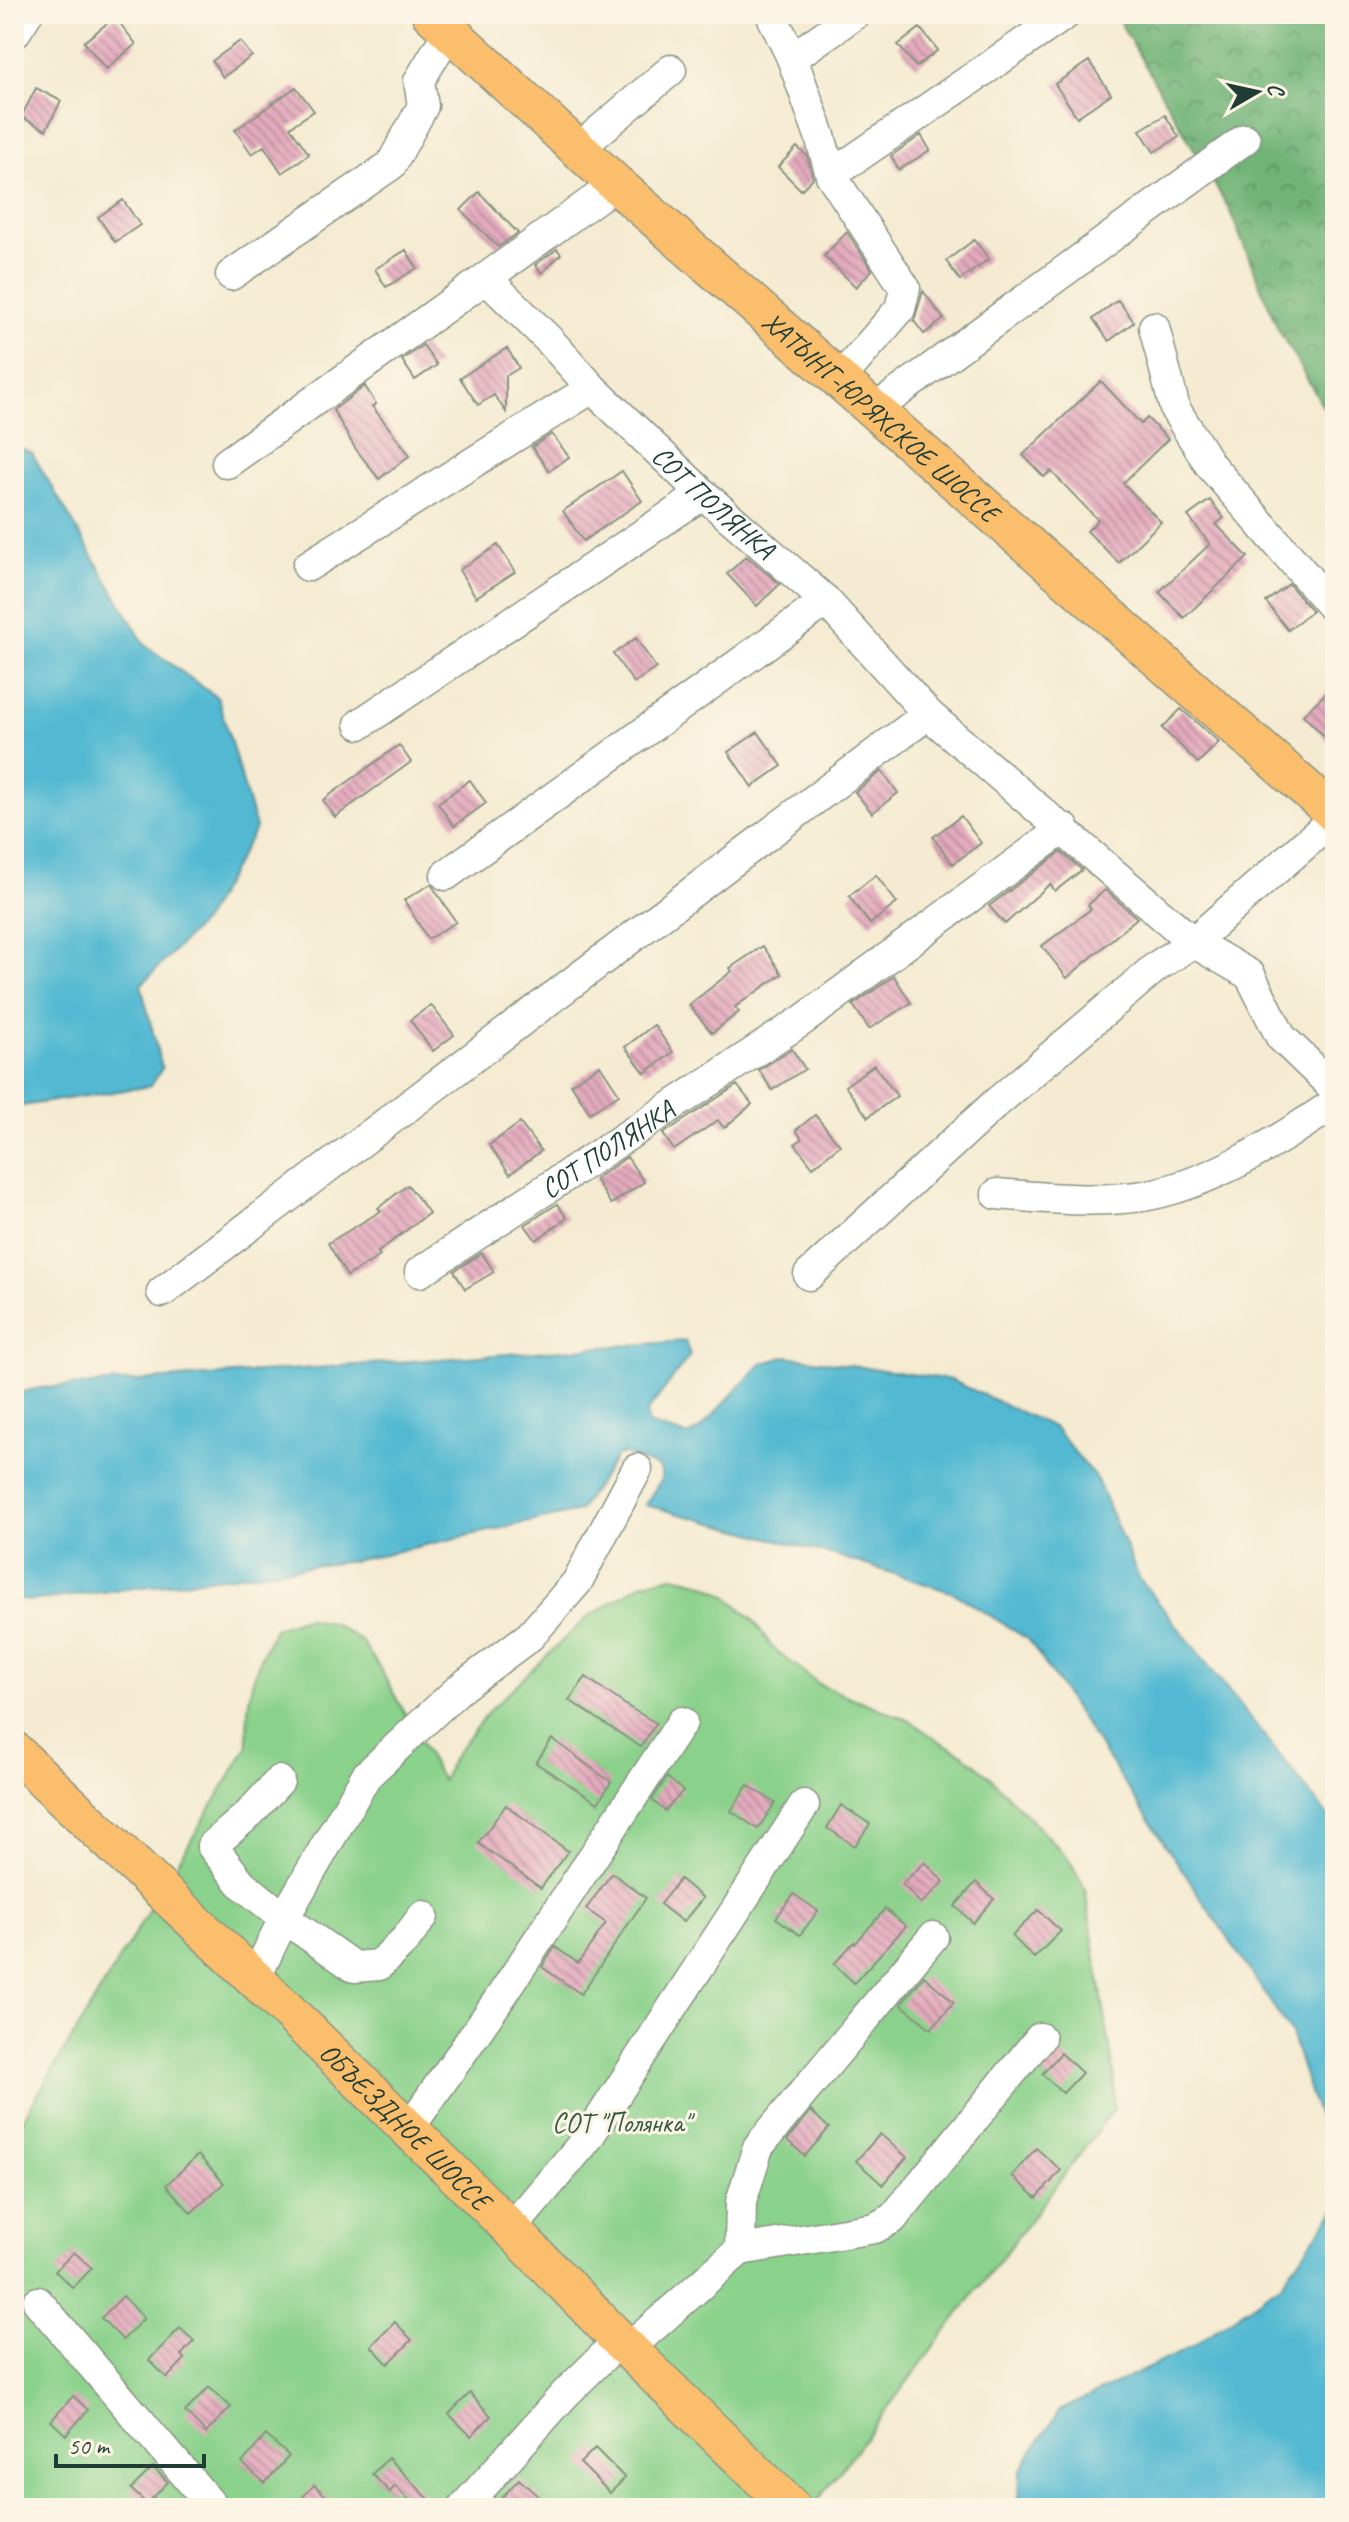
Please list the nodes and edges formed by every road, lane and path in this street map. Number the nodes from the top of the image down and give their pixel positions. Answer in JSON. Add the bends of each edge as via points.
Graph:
{"nodes":[{"id":1,"x":27,"y":14,"type":"edge"},
{"id":2,"x":771,"y":14,"type":"edge"},
{"id":3,"x":855,"y":14,"type":"edge"},
{"id":4,"x":1066,"y":14,"type":"edge"},
{"id":5,"x":440,"y":22,"type":"edge"},
{"id":6,"x":14,"y":34,"type":"edge"},
{"id":7,"x":792,"y":58,"type":"junction"},
{"id":8,"x":671,"y":70,"type":"dead end"},
{"id":9,"x":1245,"y":139,"type":"dead end"},
{"id":10,"x":578,"y":149,"type":"junction"},
{"id":11,"x":831,"y":175,"type":"junction"},
{"id":12,"x":616,"y":184,"type":"junction"},
{"id":13,"x":231,"y":275,"type":"dead end"},
{"id":14,"x":486,"y":278,"type":"junction"},
{"id":15,"x":1154,"y":327,"type":"dead end"},
{"id":16,"x":839,"y":380,"type":"junction"},
{"id":17,"x":592,"y":388,"type":"junction"},
{"id":18,"x":874,"y":410,"type":"junction"},
{"id":19,"x":227,"y":463,"type":"dead end"},
{"id":20,"x":703,"y":494,"type":"junction"},
{"id":21,"x":308,"y":566,"type":"dead end"},
{"id":22,"x":826,"y":601,"type":"junction"},
{"id":23,"x":1335,"y":610,"type":"edge"},
{"id":24,"x":928,"y":714,"type":"junction"},
{"id":25,"x":360,"y":724,"type":"dead end"},
{"id":26,"x":1335,"y":816,"type":"edge"},
{"id":27,"x":1064,"y":828,"type":"junction"},
{"id":28,"x":446,"y":875,"type":"dead end"},
{"id":29,"x":1193,"y":942,"type":"junction"},
{"id":30,"x":1335,"y":1089,"type":"edge"},
{"id":31,"x":1335,"y":1103,"type":"edge"},
{"id":32,"x":997,"y":1194,"type":"dead end"},
{"id":33,"x":420,"y":1272,"type":"dead end"},
{"id":34,"x":809,"y":1275,"type":"dead end"},
{"id":35,"x":162,"y":1292,"type":"dead end"},
{"id":36,"x":637,"y":1469,"type":"dead end"},
{"id":37,"x":682,"y":1722,"type":"dead end"},
{"id":38,"x":14,"y":1751,"type":"edge"},
{"id":39,"x":279,"y":1781,"type":"dead end"},
{"id":40,"x":804,"y":1805,"type":"dead end"},
{"id":41,"x":423,"y":1916,"type":"dead end"},
{"id":42,"x":284,"y":1918,"type":"junction"},
{"id":43,"x":933,"y":1937,"type":"dead end"},
{"id":44,"x":255,"y":1979,"type":"junction"},
{"id":45,"x":1040,"y":2038,"type":"dead end"},
{"id":46,"x":408,"y":2130,"type":"junction"},
{"id":47,"x":511,"y":2229,"type":"junction"},
{"id":48,"x":740,"y":2250,"type":"junction"},
{"id":49,"x":38,"y":2302,"type":"dead end"},
{"id":50,"x":624,"y":2345,"type":"junction"},
{"id":51,"x":214,"y":2508,"type":"edge"},
{"id":52,"x":463,"y":2508,"type":"edge"},
{"id":53,"x":792,"y":2508,"type":"edge"}],
"edges":[{"from":1,"to":6,"type":"street"},
{"from":2,"to":7,"type":"street"},
{"from":3,"to":7,"type":"street"},
{"from":4,"to":11,"type":"street"},
{"from":5,"to":10,"type":"main road","name":"ХАТЫНГ-ЮРЯХСКОЕ ШОССЕ"},
{"from":5,"to":13,"type":"street","via":[[419,81],[423,106],[391,165]]},
{"from":7,"to":11,"type":"street"},
{"from":8,"to":10,"type":"street"},
{"from":9,"to":18,"type":"street"},
{"from":10,"to":12,"type":"main road","name":"ХАТЫНГ-ЮРЯХСКОЕ ШОССЕ"},
{"from":11,"to":16,"type":"street","via":[[905,288],[900,309]]},
{"from":12,"to":14,"type":"street"},
{"from":12,"to":16,"type":"main road","name":"ХАТЫНГ-ЮРЯХСКОЕ ШОССЕ"},
{"from":14,"to":17,"type":"street","name":"СОТ ПОЛЯНКА"},
{"from":14,"to":19,"type":"street"},
{"from":15,"to":23,"type":"street","via":[[1175,409],[1210,465]]},
{"from":16,"to":18,"type":"main road","name":"ХАТЫНГ-ЮРЯХСКОЕ ШОССЕ"},
{"from":17,"to":20,"type":"street","name":"СОТ ПОЛЯНКА"},
{"from":17,"to":21,"type":"street"},
{"from":18,"to":26,"type":"main road","name":"ХАТЫНГ-ЮРЯХСКОЕ ШОССЕ"},
{"from":20,"to":22,"type":"street","name":"СОТ ПОЛЯНКА"},
{"from":20,"to":25,"type":"street"},
{"from":22,"to":24,"type":"street","name":"СОТ ПОЛЯНКА"},
{"from":22,"to":28,"type":"street"},
{"from":24,"to":27,"type":"street","name":"СОТ ПОЛЯНКА"},
{"from":24,"to":35,"type":"street"},
{"from":26,"to":29,"type":"street"},
{"from":27,"to":29,"type":"street","name":"СОТ ПОЛЯНКА"},
{"from":27,"to":33,"type":"street","name":"СОТ ПОЛЯНКА","via":[[803,1020]]},
{"from":29,"to":30,"type":"street","name":"СОТ ПОЛЯНКА","via":[[1250,975],[1281,1037]]},
{"from":29,"to":34,"type":"street","via":[[1156,967],[995,1104]]},
{"from":31,"to":32,"type":"street","via":[[1293,1131],[1187,1184],[1110,1199]]},
{"from":36,"to":42,"type":"street","via":[[577,1582],[530,1636],[459,1689],[366,1776]]},
{"from":37,"to":46,"type":"street"},
{"from":38,"to":44,"type":"main road","name":"ОБЪЕЗДНОЕ ШОССЕ"},
{"from":39,"to":42,"type":"street","via":[[212,1846],[242,1884]]},
{"from":40,"to":47,"type":"street","via":[[587,2139]]},
{"from":41,"to":42,"type":"street","via":[[379,1965],[354,1967]]},
{"from":42,"to":44,"type":"street"},
{"from":43,"to":48,"type":"street","via":[[758,2147],[741,2202]]},
{"from":44,"to":46,"type":"main road","name":"ОБЪЕЗДНОЕ ШОССЕ"},
{"from":45,"to":48,"type":"street","via":[[893,2218],[875,2228]]},
{"from":46,"to":47,"type":"main road","name":"ОБЪЕЗДНОЕ ШОССЕ"},
{"from":47,"to":50,"type":"main road","name":"ОБЪЕЗДНОЕ ШОССЕ"},
{"from":48,"to":50,"type":"street"},
{"from":49,"to":51,"type":"street"},
{"from":50,"to":52,"type":"street","via":[[565,2394]]},
{"from":50,"to":53,"type":"main road","name":"ОБЪЕЗДНОЕ ШОССЕ"}]}
